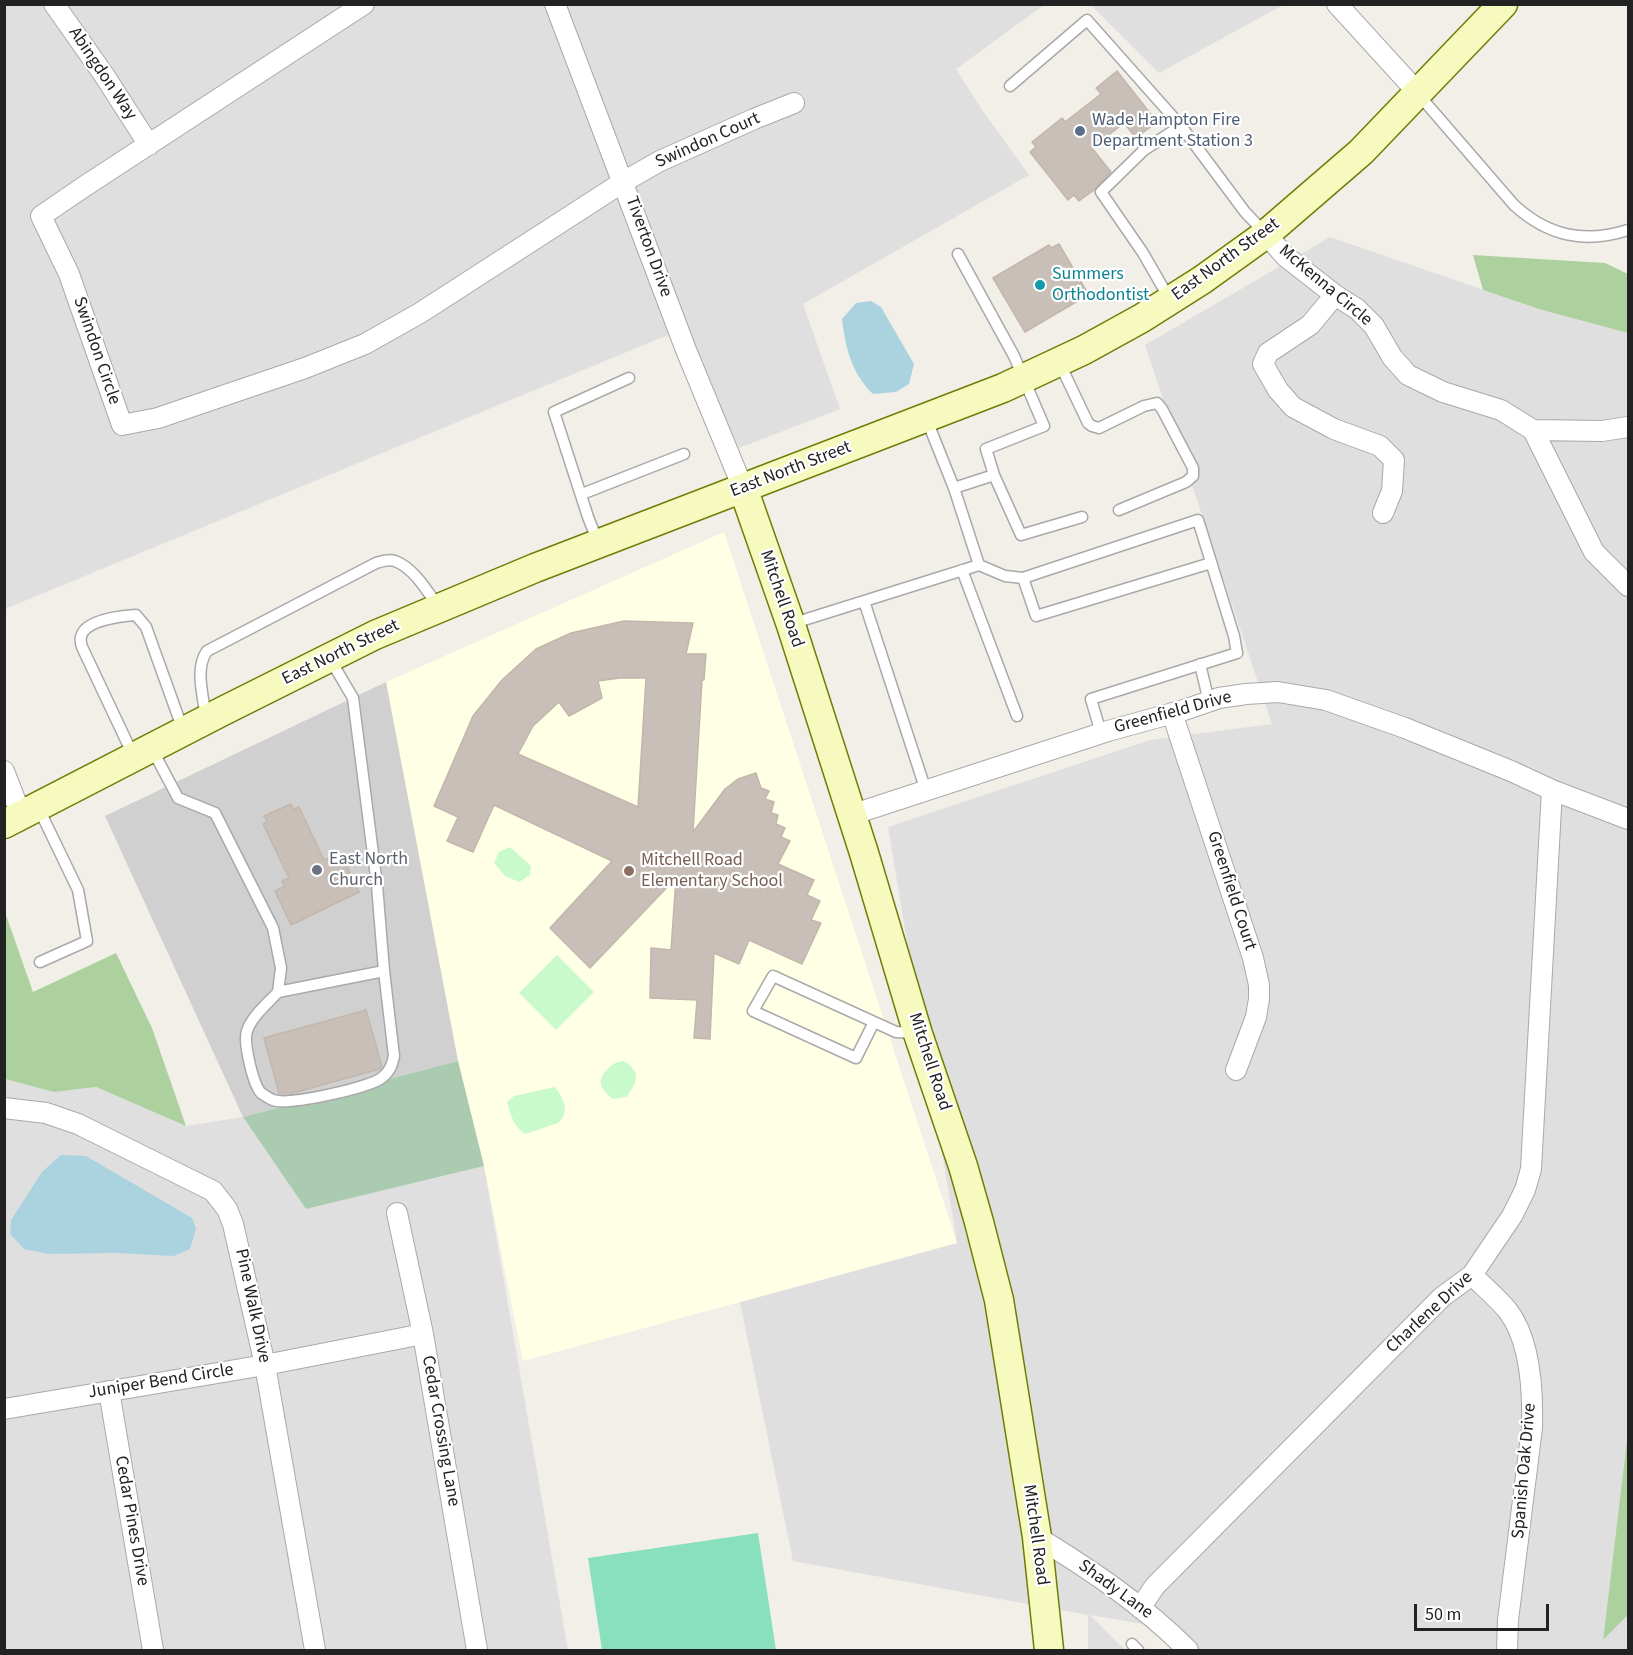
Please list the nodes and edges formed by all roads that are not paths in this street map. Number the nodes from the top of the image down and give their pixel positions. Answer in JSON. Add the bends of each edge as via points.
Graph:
{"nodes":[{"id":1,"x":54,"y":4,"type":"edge"},
{"id":2,"x":364,"y":4,"type":"edge"},
{"id":3,"x":555,"y":4,"type":"edge"},
{"id":4,"x":1337,"y":4,"type":"edge"},
{"id":5,"x":1503,"y":4,"type":"edge"},
{"id":6,"x":1010,"y":86,"type":"dead end"},
{"id":7,"x":1419,"y":94,"type":"junction"},
{"id":8,"x":794,"y":103,"type":"dead end"},
{"id":9,"x":1181,"y":126,"type":"junction"},
{"id":10,"x":149,"y":145,"type":"junction"},
{"id":11,"x":623,"y":182,"type":"junction"},
{"id":12,"x":1629,"y":230,"type":"edge"},
{"id":13,"x":1266,"y":234,"type":"junction"},
{"id":14,"x":958,"y":254,"type":"dead end"},
{"id":15,"x":1335,"y":295,"type":"junction"},
{"id":16,"x":1170,"y":300,"type":"junction"},
{"id":17,"x":1059,"y":362,"type":"junction"},
{"id":18,"x":628,"y":378,"type":"dead end"},
{"id":19,"x":1024,"y":378,"type":"junction"},
{"id":20,"x":926,"y":417,"type":"junction"},
{"id":21,"x":1629,"y":427,"type":"edge"},
{"id":22,"x":1533,"y":430,"type":"junction"},
{"id":23,"x":684,"y":454,"type":"dead end"},
{"id":24,"x":994,"y":475,"type":"junction"},
{"id":25,"x":743,"y":488,"type":"junction"},
{"id":26,"x":954,"y":488,"type":"junction"},
{"id":27,"x":582,"y":494,"type":"junction"},
{"id":28,"x":1119,"y":510,"type":"dead end"},
{"id":29,"x":1383,"y":513,"type":"dead end"},
{"id":30,"x":1082,"y":517,"type":"dead end"},
{"id":31,"x":599,"y":544,"type":"junction"},
{"id":32,"x":1211,"y":563,"type":"junction"},
{"id":33,"x":979,"y":565,"type":"junction"},
{"id":34,"x":962,"y":570,"type":"junction"},
{"id":35,"x":1023,"y":578,"type":"junction"},
{"id":36,"x":1629,"y":586,"type":"edge"},
{"id":37,"x":864,"y":601,"type":"junction"},
{"id":38,"x":439,"y":608,"type":"junction"},
{"id":39,"x":790,"y":625,"type":"junction"},
{"id":40,"x":329,"y":658,"type":"junction"},
{"id":41,"x":1200,"y":664,"type":"junction"},
{"id":42,"x":1209,"y":702,"type":"junction"},
{"id":43,"x":1173,"y":713,"type":"junction"},
{"id":44,"x":1017,"y":716,"type":"dead end"},
{"id":45,"x":195,"y":726,"type":"junction"},
{"id":46,"x":1101,"y":733,"type":"junction"},
{"id":47,"x":143,"y":753,"type":"junction"},
{"id":48,"x":4,"y":771,"type":"edge"},
{"id":49,"x":1551,"y":790,"type":"junction"},
{"id":50,"x":926,"y":791,"type":"junction"},
{"id":51,"x":21,"y":815,"type":"edge"},
{"id":52,"x":851,"y":815,"type":"junction"},
{"id":53,"x":1629,"y":819,"type":"edge"},
{"id":54,"x":40,"y":962,"type":"dead end"},
{"id":55,"x":384,"y":971,"type":"junction"},
{"id":56,"x":278,"y":992,"type":"junction"},
{"id":57,"x":874,"y":1022,"type":"junction"},
{"id":58,"x":918,"y":1034,"type":"junction"},
{"id":59,"x":1236,"y":1070,"type":"dead end"},
{"id":60,"x":4,"y":1108,"type":"edge"},
{"id":61,"x":397,"y":1213,"type":"dead end"},
{"id":62,"x":1472,"y":1275,"type":"junction"},
{"id":63,"x":423,"y":1334,"type":"junction"},
{"id":64,"x":265,"y":1365,"type":"junction"},
{"id":65,"x":109,"y":1391,"type":"junction"},
{"id":66,"x":4,"y":1409,"type":"edge"},
{"id":67,"x":1037,"y":1537,"type":"junction"},
{"id":68,"x":1140,"y":1608,"type":"junction"},
{"id":69,"x":153,"y":1650,"type":"edge"},
{"id":70,"x":315,"y":1650,"type":"edge"},
{"id":71,"x":477,"y":1650,"type":"edge"},
{"id":72,"x":1049,"y":1650,"type":"edge"},
{"id":73,"x":1188,"y":1650,"type":"edge"},
{"id":74,"x":1507,"y":1650,"type":"edge"}],
"edges":[{"from":1,"to":10,"type":"street","name":"Abingdon Way"},
{"from":2,"to":10,"type":"street","name":"Swindon Circle"},
{"from":3,"to":11,"type":"street","name":"Tiverton Drive"},
{"from":4,"to":7,"type":"street"},
{"from":5,"to":7,"type":"main road","name":"East North Street"},
{"from":6,"to":9,"type":"lane","via":[[1087,20]]},
{"from":7,"to":12,"type":"lane","via":[[1531,220],[1581,238]]},
{"from":7,"to":13,"type":"main road","name":"East North Street","via":[[1361,152]]},
{"from":8,"to":11,"type":"street","name":"Swindon Court","via":[[660,161]]},
{"from":9,"to":13,"type":"lane"},
{"from":9,"to":16,"type":"lane","via":[[1144,150],[1101,192]]},
{"from":10,"to":11,"type":"street","name":"Swindon Circle","via":[[41,216],[69,274],[122,425],[169,414],[365,344]]},
{"from":11,"to":25,"type":"street","name":"Tiverton Drive"},
{"from":13,"to":15,"type":"street","name":"McKenna Circle","via":[[1286,256]]},
{"from":13,"to":16,"type":"main road","name":"East North Street"},
{"from":14,"to":19,"type":"lane"},
{"from":15,"to":22,"type":"street","name":"McKenna Circle","via":[[1374,326],[1408,375],[1443,392],[1501,410]]},
{"from":15,"to":29,"type":"street","via":[[1310,325],[1268,353],[1263,364],[1293,407],[1334,429],[1380,446],[1394,460],[1392,490]]},
{"from":16,"to":17,"type":"main road","name":"East North Street"},
{"from":17,"to":19,"type":"main road","name":"East North Street"},
{"from":17,"to":28,"type":"lane","via":[[1088,423],[1099,428],[1144,406],[1157,404],[1193,468],[1193,476],[1186,482]]},
{"from":18,"to":27,"type":"lane","via":[[554,412]]},
{"from":19,"to":20,"type":"main road","name":"East North Street"},
{"from":19,"to":24,"type":"lane","via":[[1044,426],[986,449]]},
{"from":20,"to":25,"type":"main road","name":"East North Street"},
{"from":20,"to":26,"type":"lane"},
{"from":21,"to":22,"type":"street","via":[[1602,431]]},
{"from":22,"to":36,"type":"street","via":[[1594,552]]},
{"from":23,"to":27,"type":"lane"},
{"from":24,"to":26,"type":"lane"},
{"from":24,"to":30,"type":"lane","via":[[1021,535]]},
{"from":25,"to":31,"type":"main road","name":"East North Street"},
{"from":25,"to":39,"type":"main road","name":"Mitchell Road"},
{"from":26,"to":33,"type":"lane"},
{"from":27,"to":31,"type":"lane"},
{"from":31,"to":38,"type":"main road","name":"East North Street"},
{"from":32,"to":35,"type":"lane","via":[[1036,616]]},
{"from":32,"to":35,"type":"lane","via":[[1198,520]]},
{"from":32,"to":41,"type":"lane","via":[[1237,653]]},
{"from":33,"to":34,"type":"lane"},
{"from":33,"to":35,"type":"lane","via":[[1005,576]]},
{"from":34,"to":37,"type":"lane"},
{"from":34,"to":44,"type":"lane"},
{"from":37,"to":39,"type":"lane"},
{"from":37,"to":50,"type":"lane"},
{"from":38,"to":40,"type":"main road","name":"East North Street"},
{"from":38,"to":45,"type":"lane","via":[[423,586],[395,561],[375,563],[207,651],[203,657]]},
{"from":39,"to":52,"type":"main road","name":"Mitchell Road"},
{"from":40,"to":45,"type":"main road","name":"East North Street"},
{"from":40,"to":55,"type":"lane","via":[[353,698],[378,885]]},
{"from":41,"to":42,"type":"lane"},
{"from":41,"to":46,"type":"lane","via":[[1091,699]]},
{"from":42,"to":43,"type":"street","name":"Greenfield Drive"},
{"from":42,"to":49,"type":"street","name":"Greenfield Drive","via":[[1246,694],[1278,693],[1326,700],[1405,728]]},
{"from":43,"to":46,"type":"street","name":"Greenfield Drive"},
{"from":43,"to":59,"type":"street","name":"Greenfield Court","via":[[1259,986],[1256,1017]]},
{"from":45,"to":47,"type":"main road","name":"East North Street"},
{"from":45,"to":47,"type":"lane","via":[[142,620],[136,615],[116,616],[87,628],[81,637],[82,647]]},
{"from":46,"to":50,"type":"street","name":"Greenfield Drive"},
{"from":47,"to":51,"type":"main road","name":"East North Street"},
{"from":47,"to":56,"type":"lane","via":[[178,798],[215,813],[273,928],[281,968]]},
{"from":48,"to":51,"type":"street"},
{"from":49,"to":53,"type":"street","name":"Greenfield Drive"},
{"from":49,"to":62,"type":"street","name":"Charlene Drive","via":[[1531,1169],[1512,1216]]},
{"from":50,"to":52,"type":"street","name":"Greenfield Drive"},
{"from":51,"to":54,"type":"lane","via":[[78,890],[87,941]]},
{"from":52,"to":58,"type":"main road","name":"Mitchell Road"},
{"from":55,"to":56,"type":"lane"},
{"from":55,"to":56,"type":"lane","via":[[392,1066],[378,1081],[329,1095],[288,1102],[274,1100],[262,1093],[255,1082],[246,1032]]},
{"from":57,"to":57,"type":"lane","via":[[772,976],[753,1011],[856,1058]]},
{"from":57,"to":58,"type":"lane","via":[[896,1032]]},
{"from":58,"to":67,"type":"main road","name":"Mitchell Road","via":[[963,1166],[999,1300]]},
{"from":60,"to":64,"type":"street","name":"Pine Walk Drive","via":[[46,1113],[78,1124],[213,1191],[233,1224]]},
{"from":61,"to":63,"type":"street","name":"Cedar Crossing Lane"},
{"from":62,"to":68,"type":"street","name":"Charlene Drive","via":[[1442,1297],[1327,1411],[1155,1586]]},
{"from":62,"to":74,"type":"street","name":"Spanish Oak Drive","via":[[1509,1312],[1519,1331],[1533,1399]]},
{"from":63,"to":64,"type":"street","name":"Juniper Bend Circle"},
{"from":63,"to":71,"type":"street","name":"Cedar Crossing Lane"},
{"from":64,"to":65,"type":"street","name":"Juniper Bend Circle"},
{"from":64,"to":70,"type":"street","name":"Pine Walk Drive"},
{"from":65,"to":66,"type":"street","name":"Juniper Bend Circle"},
{"from":65,"to":69,"type":"street","name":"Cedar Pines Drive"},
{"from":67,"to":68,"type":"street","name":"Shady Lane","via":[[1090,1569]]},
{"from":67,"to":72,"type":"main road","name":"Mitchell Road"},
{"from":68,"to":73,"type":"street","name":"Shady Lane"}]}
